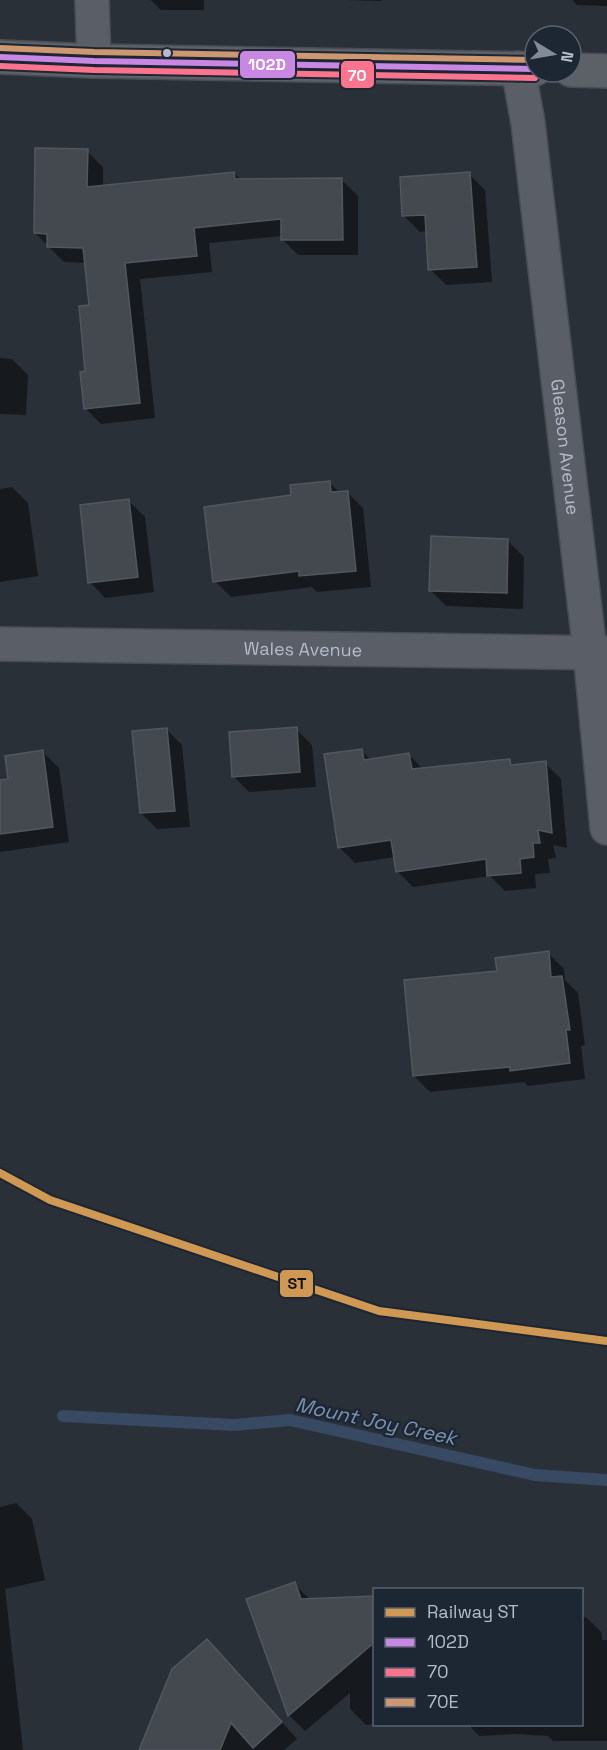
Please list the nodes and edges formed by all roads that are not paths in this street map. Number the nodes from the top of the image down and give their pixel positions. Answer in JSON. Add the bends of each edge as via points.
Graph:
{"nodes":[{"id":1,"x":92,"y":0,"type":"edge"},
{"id":2,"x":0,"y":57,"type":"edge"},
{"id":3,"x":94,"y":61,"type":"junction"},
{"id":4,"x":523,"y":68,"type":"edge"},
{"id":5,"x":583,"y":70,"type":"edge"},
{"id":6,"x":607,"y":71,"type":"edge"},
{"id":7,"x":527,"y":84,"type":"edge"},
{"id":8,"x":0,"y":644,"type":"edge"},
{"id":9,"x":598,"y":653,"type":"edge"},
{"id":10,"x":607,"y":828,"type":"edge"}],
"edges":[{"from":1,"to":3,"type":"street"},
{"from":2,"to":3,"type":"main road"},
{"from":3,"to":4,"type":"main road"},
{"from":5,"to":6,"type":"main road"},
{"from":7,"to":9,"type":"street","name":"Gleason Avenue","via":[[528,123]]},
{"from":8,"to":9,"type":"street","name":"Wales Avenue"},
{"from":9,"to":10,"type":"street","name":"Gleason Avenue"}]}
